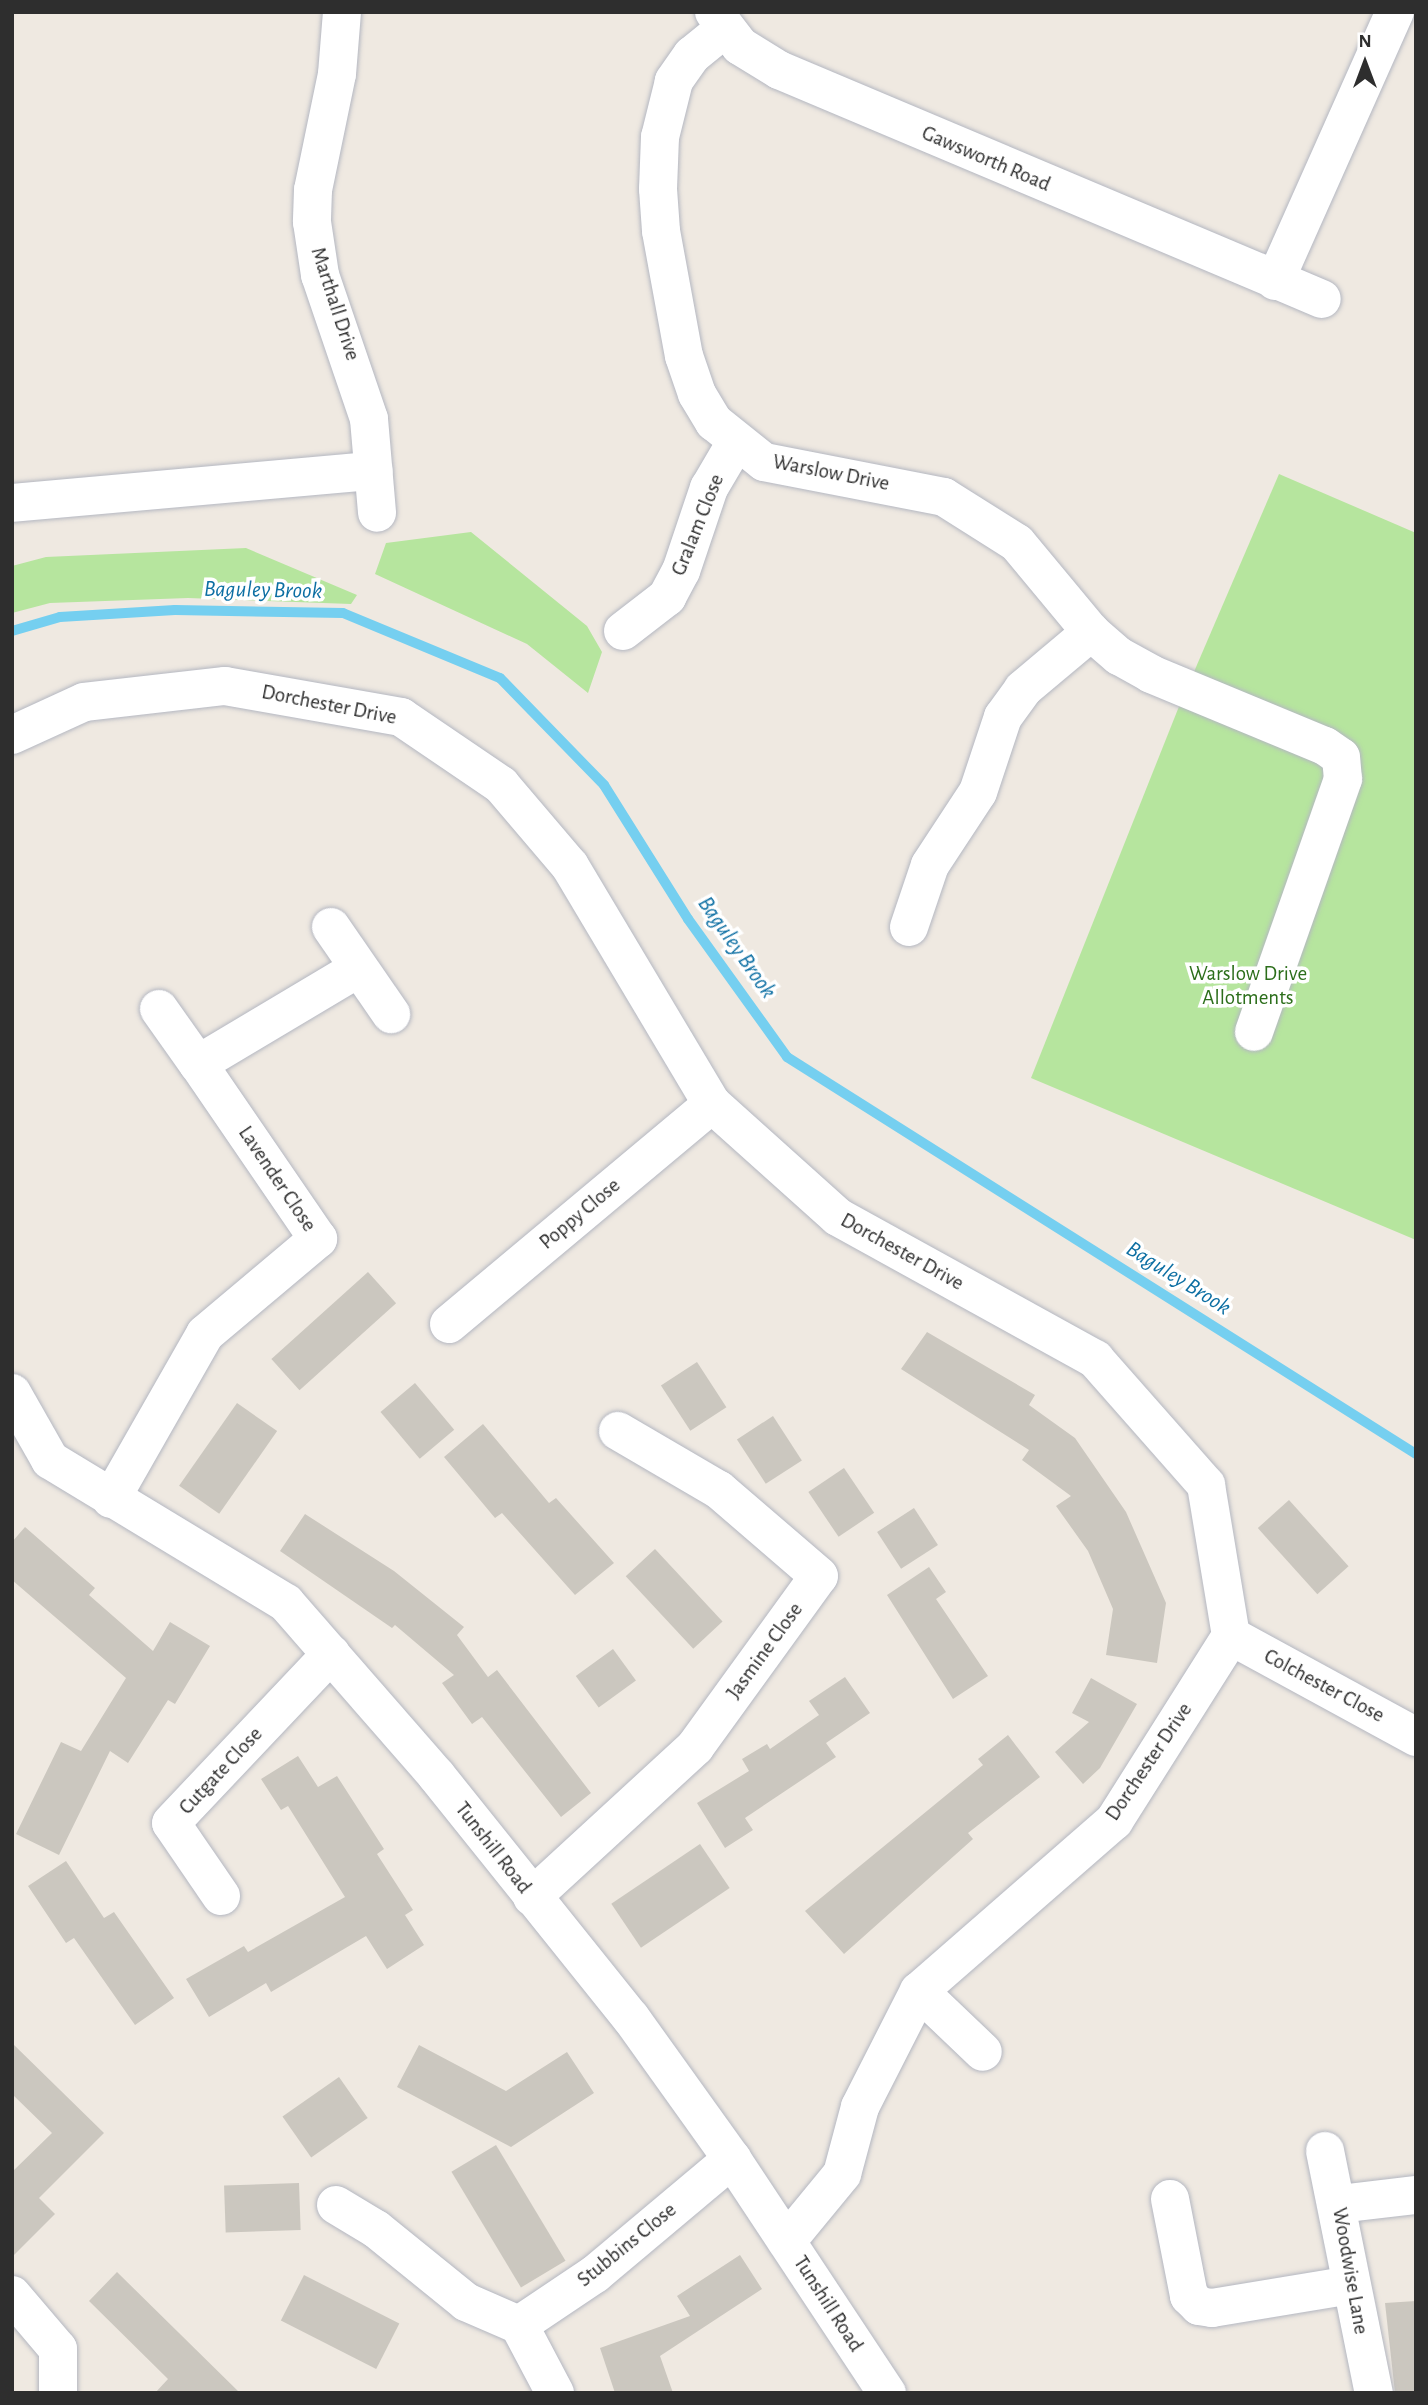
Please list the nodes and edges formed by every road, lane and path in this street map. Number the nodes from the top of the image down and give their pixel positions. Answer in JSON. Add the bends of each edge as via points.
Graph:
{"nodes":[{"id":1,"x":342,"y":12,"type":"edge"},
{"id":2,"x":1395,"y":12,"type":"edge"},
{"id":3,"x":719,"y":21,"type":"edge"},
{"id":4,"x":1275,"y":281,"type":"junction"},
{"id":5,"x":1322,"y":299,"type":"dead end"},
{"id":6,"x":736,"y":442,"type":"junction"},
{"id":7,"x":374,"y":471,"type":"junction"},
{"id":8,"x":12,"y":503,"type":"edge"},
{"id":9,"x":377,"y":513,"type":"dead end"},
{"id":10,"x":623,"y":631,"type":"dead end"},
{"id":11,"x":1091,"y":632,"type":"junction"},
{"id":12,"x":12,"y":735,"type":"edge"},
{"id":13,"x":331,"y":927,"type":"dead end"},
{"id":14,"x":909,"y":927,"type":"dead end"},
{"id":15,"x":359,"y":968,"type":"junction"},
{"id":16,"x":159,"y":1009,"type":"dead end"},
{"id":17,"x":391,"y":1014,"type":"dead end"},
{"id":18,"x":1254,"y":1031,"type":"dead end"},
{"id":19,"x":198,"y":1064,"type":"junction"},
{"id":20,"x":712,"y":1104,"type":"junction"},
{"id":21,"x":449,"y":1324,"type":"dead end"},
{"id":22,"x":12,"y":1393,"type":"edge"},
{"id":23,"x":618,"y":1431,"type":"dead end"},
{"id":24,"x":111,"y":1499,"type":"junction"},
{"id":25,"x":1231,"y":1636,"type":"junction"},
{"id":26,"x":331,"y":1654,"type":"junction"},
{"id":27,"x":1416,"y":1737,"type":"edge"},
{"id":28,"x":221,"y":1896,"type":"dead end"},
{"id":29,"x":532,"y":1897,"type":"junction"},
{"id":30,"x":919,"y":1991,"type":"junction"},
{"id":31,"x":983,"y":2052,"type":"dead end"},
{"id":32,"x":1325,"y":2151,"type":"dead end"},
{"id":33,"x":732,"y":2159,"type":"junction"},
{"id":34,"x":1416,"y":2195,"type":"edge"},
{"id":35,"x":1170,"y":2199,"type":"dead end"},
{"id":36,"x":1339,"y":2204,"type":"junction"},
{"id":37,"x":336,"y":2205,"type":"dead end"},
{"id":38,"x":787,"y":2241,"type":"junction"},
{"id":39,"x":1351,"y":2285,"type":"junction"},
{"id":40,"x":12,"y":2295,"type":"edge"},
{"id":41,"x":519,"y":2325,"type":"junction"},
{"id":42,"x":58,"y":2393,"type":"edge"},
{"id":43,"x":555,"y":2393,"type":"edge"},
{"id":44,"x":887,"y":2393,"type":"edge"},
{"id":45,"x":1374,"y":2393,"type":"edge"}],
"edges":[{"from":1,"to":7,"type":"street","name":"Marthall Drive","via":[[337,74],[313,190],[314,252],[358,376],[369,419]]},
{"from":2,"to":4,"type":"street"},
{"from":3,"to":4,"type":"street","name":"Gawsworth Road","via":[[740,46],[779,70]]},
{"from":3,"to":6,"type":"street","name":"Warslow Drive","via":[[674,81],[660,136],[658,188],[662,242],[684,356],[697,394],[714,422]]},
{"from":4,"to":5,"type":"street","name":"Gawsworth Road"},
{"from":6,"to":10,"type":"street","name":"Gralam Close","via":[[709,488],[681,572],[667,597]]},
{"from":6,"to":11,"type":"street","name":"Warslow Drive","via":[[777,465],[944,497],[1017,543]]},
{"from":7,"to":8,"type":"street"},
{"from":7,"to":9,"type":"street","name":"Marthall Drive"},
{"from":11,"to":14,"type":"street","via":[[1023,689],[1003,717],[978,792],[930,865]]},
{"from":11,"to":18,"type":"street","name":"Warslow Drive","via":[[1119,656],[1341,757],[1344,767]]},
{"from":12,"to":20,"type":"street","name":"Dorchester Drive","via":[[84,702],[225,686],[401,717],[501,785],[570,866]]},
{"from":13,"to":15,"type":"street"},
{"from":15,"to":17,"type":"street"},
{"from":15,"to":19,"type":"street"},
{"from":16,"to":19,"type":"street"},
{"from":19,"to":24,"type":"street","name":"Lavender Close","via":[[318,1239],[205,1334]]},
{"from":20,"to":21,"type":"street","name":"Poppy Close"},
{"from":20,"to":25,"type":"street","name":"Dorchester Drive","via":[[838,1217],[1095,1359],[1206,1485]]},
{"from":22,"to":24,"type":"street","name":"Tunshill Road","via":[[50,1460]]},
{"from":23,"to":29,"type":"street","name":"Jasmine Close","via":[[719,1490],[819,1576],[695,1747]]},
{"from":24,"to":26,"type":"street","name":"Tunshill Road","via":[[286,1603]]},
{"from":25,"to":27,"type":"street","name":"Colchester Close"},
{"from":25,"to":30,"type":"street","name":"Dorchester Drive","via":[[1114,1821]]},
{"from":26,"to":28,"type":"street","name":"Cutgate Close","via":[[172,1823]]},
{"from":26,"to":29,"type":"street","name":"Tunshill Road","via":[[436,1775]]},
{"from":29,"to":33,"type":"street","name":"Tunshill Road","via":[[631,2018]]},
{"from":30,"to":31,"type":"street"},
{"from":30,"to":38,"type":"street","name":"Dorchester Drive","via":[[860,2107],[842,2174]]},
{"from":32,"to":36,"type":"street","name":"Woodwise Lane"},
{"from":33,"to":38,"type":"street","name":"Tunshill Road"},
{"from":33,"to":41,"type":"street","name":"Stubbins Close","via":[[594,2274]]},
{"from":34,"to":36,"type":"street"},
{"from":35,"to":39,"type":"street","via":[[1189,2296],[1199,2306],[1212,2308]]},
{"from":36,"to":39,"type":"street","name":"Woodwise Lane"},
{"from":37,"to":41,"type":"street","via":[[376,2229],[466,2302]]},
{"from":38,"to":44,"type":"street","name":"Tunshill Road"},
{"from":39,"to":45,"type":"street","name":"Woodwise Lane"},
{"from":40,"to":42,"type":"street","via":[[58,2349]]},
{"from":41,"to":43,"type":"street"}]}
